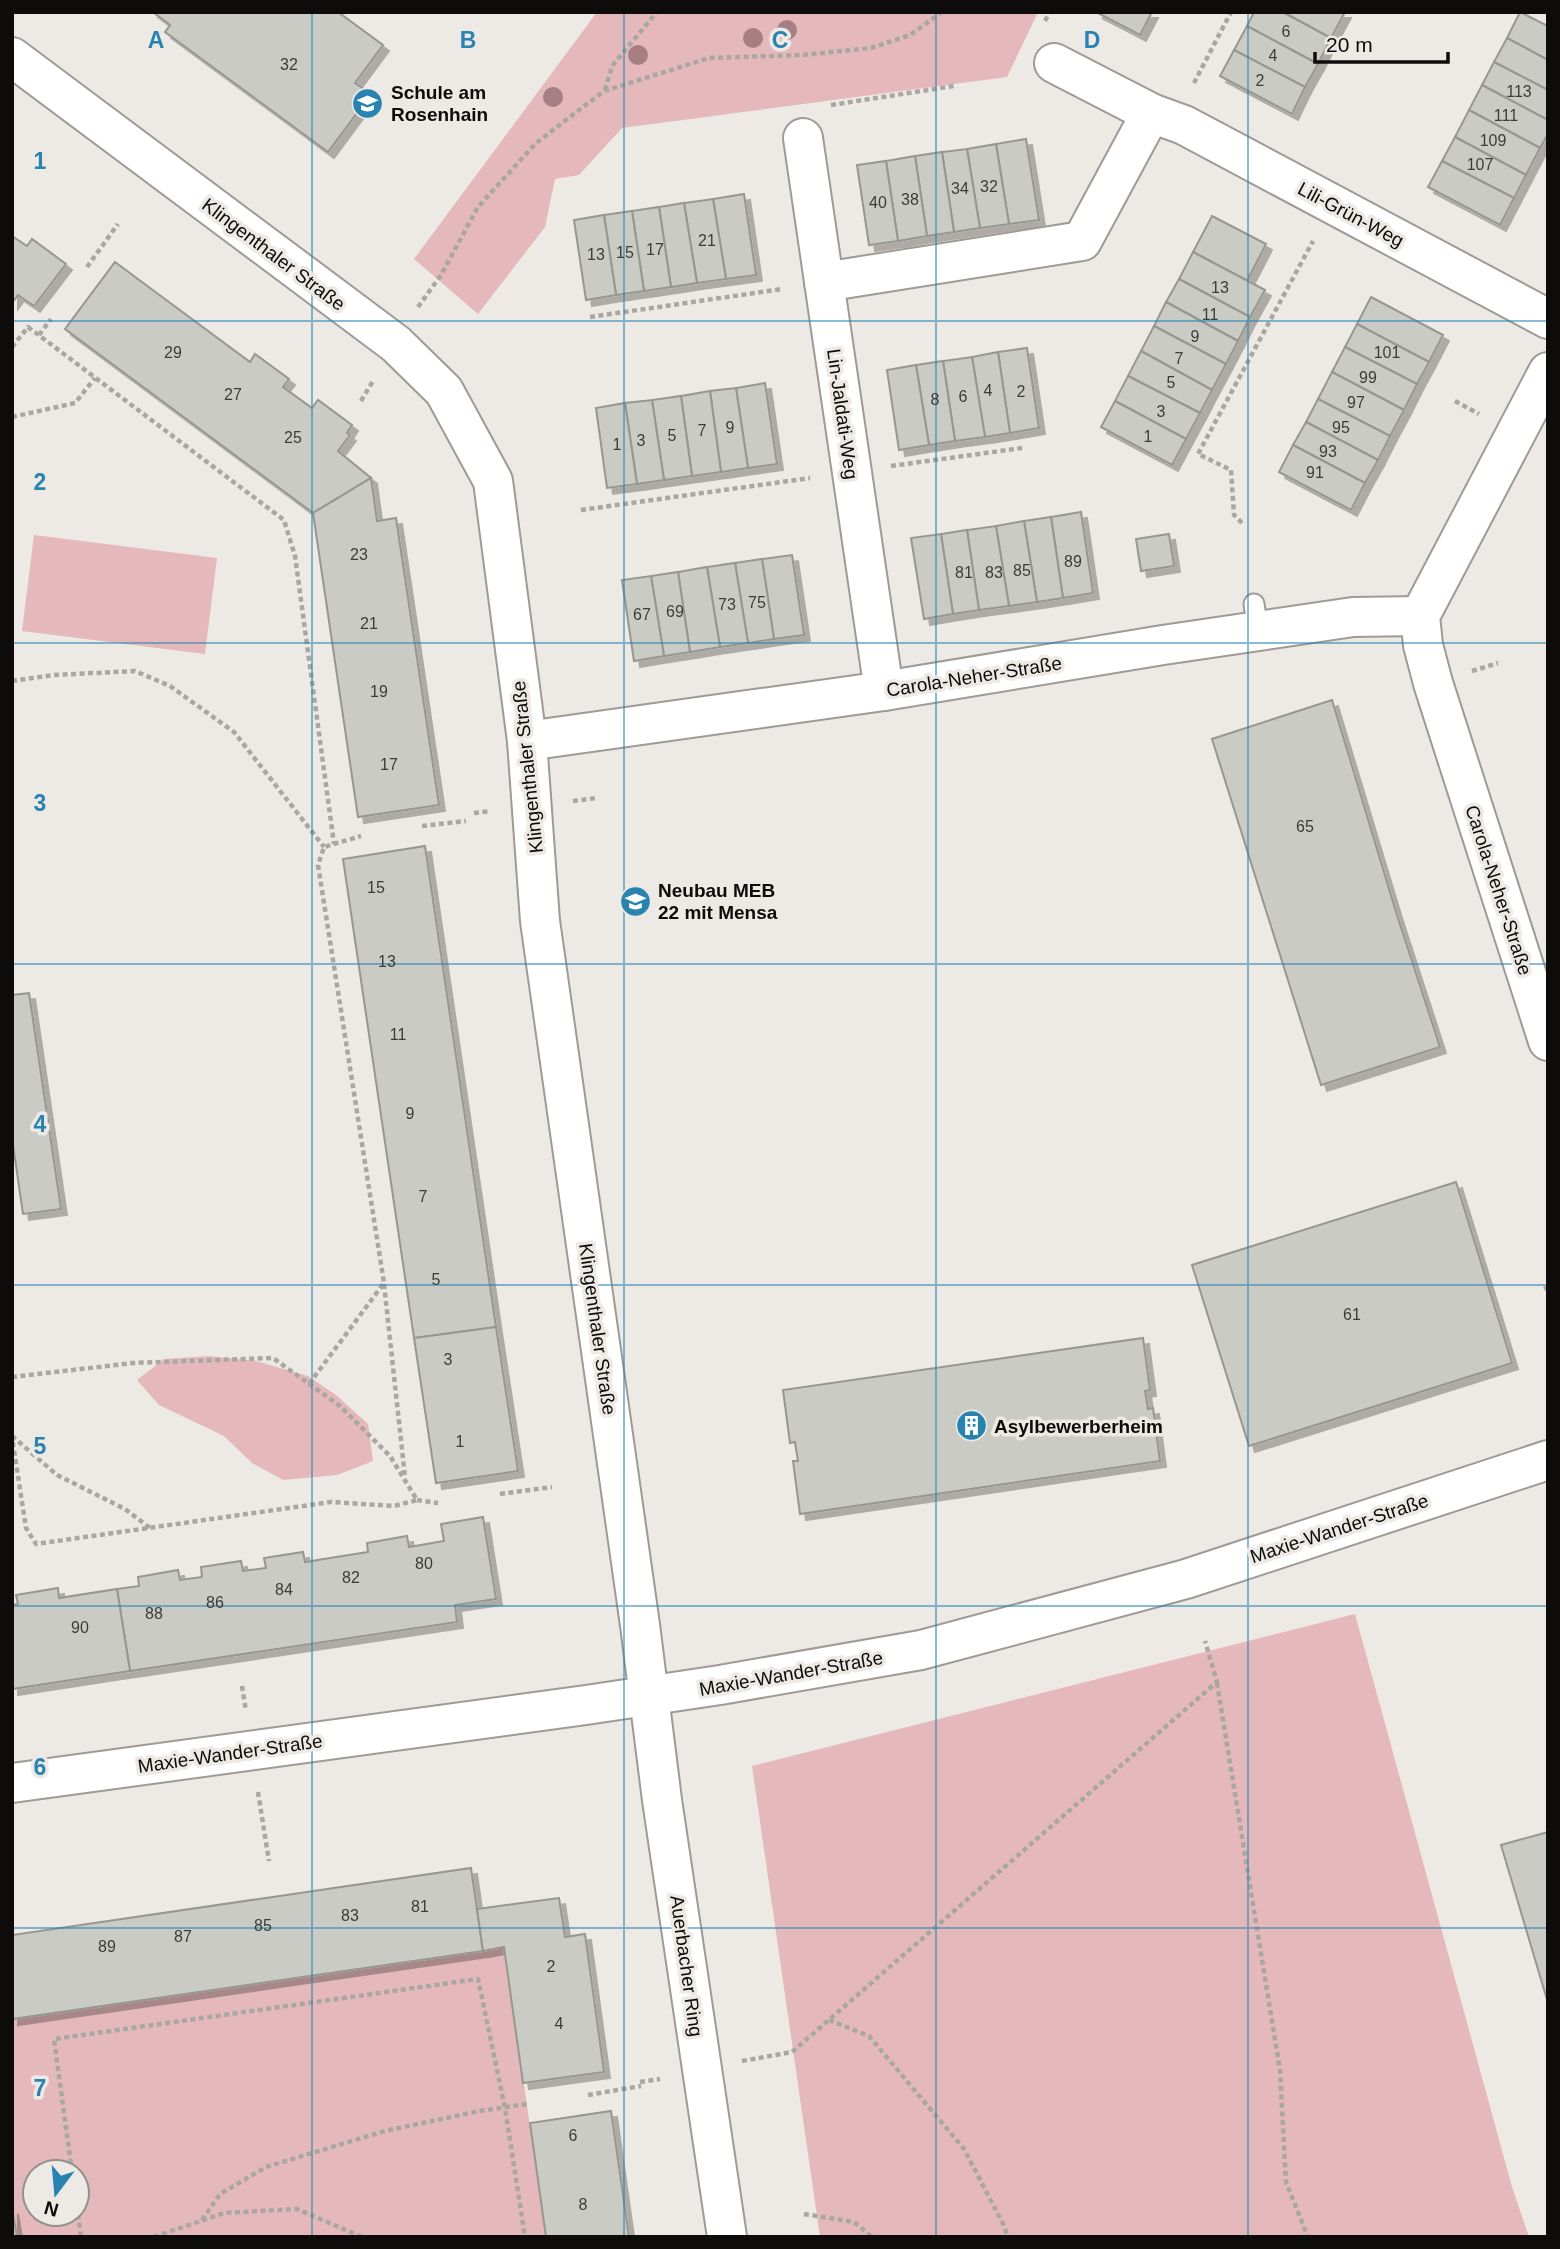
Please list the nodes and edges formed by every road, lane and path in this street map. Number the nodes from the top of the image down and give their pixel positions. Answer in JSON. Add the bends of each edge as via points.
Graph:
{"nodes":[{"id":1,"x":657,"y":12,"type":"edge"},
{"id":2,"x":942,"y":12,"type":"edge"},
{"id":3,"x":1231,"y":12,"type":"edge"},
{"id":4,"x":12,"y":57,"type":"edge"},
{"id":5,"x":1054,"y":63,"type":"dead end"},
{"id":6,"x":954,"y":86,"type":"dead end"},
{"id":7,"x":604,"y":91,"type":"junction"},
{"id":8,"x":1162,"y":117,"type":"junction"},
{"id":9,"x":803,"y":138,"type":"joint"},
{"id":10,"x":1332,"y":204,"type":"junction"},
{"id":11,"x":118,"y":224,"type":"dead end"},
{"id":12,"x":87,"y":267,"type":"dead end"},
{"id":13,"x":824,"y":282,"type":"junction"},
{"id":14,"x":429,"y":288,"type":"dead end"},
{"id":15,"x":590,"y":317,"type":"dead end"},
{"id":16,"x":51,"y":319,"type":"dead end"},
{"id":17,"x":1548,"y":319,"type":"edge"},
{"id":18,"x":39,"y":335,"type":"junction"},
{"id":19,"x":12,"y":347,"type":"edge"},
{"id":20,"x":1548,"y":372,"type":"edge"},
{"id":21,"x":95,"y":378,"type":"junction"},
{"id":22,"x":12,"y":417,"type":"edge"},
{"id":23,"x":1022,"y":448,"type":"dead end"},
{"id":24,"x":851,"y":472,"type":"junction"},
{"id":25,"x":581,"y":510,"type":"dead end"},
{"id":26,"x":1242,"y":523,"type":"dead end"},
{"id":27,"x":1420,"y":617,"type":"junction"},
{"id":28,"x":12,"y":681,"type":"edge"},
{"id":29,"x":884,"y":691,"type":"junction"},
{"id":30,"x":527,"y":741,"type":"junction"},
{"id":31,"x":466,"y":821,"type":"dead end"},
{"id":32,"x":422,"y":826,"type":"dead end"},
{"id":33,"x":361,"y":836,"type":"dead end"},
{"id":34,"x":334,"y":844,"type":"junction"},
{"id":35,"x":324,"y":847,"type":"junction"},
{"id":36,"x":1548,"y":1041,"type":"edge"},
{"id":37,"x":384,"y":1283,"type":"junction"},
{"id":38,"x":12,"y":1377,"type":"edge"},
{"id":39,"x":309,"y":1384,"type":"junction"},
{"id":40,"x":12,"y":1436,"type":"edge"},
{"id":41,"x":1548,"y":1460,"type":"edge"},
{"id":42,"x":405,"y":1480,"type":"junction"},
{"id":43,"x":552,"y":1487,"type":"dead end"},
{"id":44,"x":500,"y":1494,"type":"dead end"},
{"id":45,"x":417,"y":1500,"type":"junction"},
{"id":46,"x":438,"y":1503,"type":"dead end"},
{"id":47,"x":151,"y":1528,"type":"junction"},
{"id":48,"x":1205,"y":1641,"type":"dead end"},
{"id":49,"x":1217,"y":1682,"type":"junction"},
{"id":50,"x":242,"y":1686,"type":"dead end"},
{"id":51,"x":649,"y":1695,"type":"junction"},
{"id":52,"x":245,"y":1704,"type":"dead end"},
{"id":53,"x":12,"y":1783,"type":"edge"},
{"id":54,"x":829,"y":2020,"type":"junction"},
{"id":55,"x":702,"y":2067,"type":"junction"},
{"id":56,"x":641,"y":2087,"type":"dead end"},
{"id":57,"x":588,"y":2095,"type":"dead end"},
{"id":58,"x":527,"y":2104,"type":"dead end"},
{"id":59,"x":505,"y":2108,"type":"junction"},
{"id":60,"x":70,"y":2158,"type":"edge"},
{"id":61,"x":804,"y":2214,"type":"dead end"},
{"id":62,"x":202,"y":2220,"type":"junction"},
{"id":63,"x":154,"y":2237,"type":"edge"},
{"id":64,"x":362,"y":2237,"type":"edge"},
{"id":65,"x":524,"y":2237,"type":"edge"},
{"id":66,"x":727,"y":2237,"type":"edge"},
{"id":67,"x":872,"y":2237,"type":"edge"},
{"id":68,"x":1008,"y":2237,"type":"edge"},
{"id":69,"x":1308,"y":2237,"type":"edge"}],
"edges":[{"from":1,"to":7,"type":"path","via":[[611,66]]},
{"from":2,"to":7,"type":"path","via":[[910,35],[871,48],[709,58]]},
{"from":3,"to":8,"type":"path"},
{"from":4,"to":30,"type":"street","name":"Klingenthaler Straße","via":[[396,344],[444,391],[493,481]]},
{"from":5,"to":8,"type":"street","name":"Lili-Grün-Weg"},
{"from":6,"to":9,"type":"path","via":[[820,107]]},
{"from":7,"to":14,"type":"path","via":[[536,143],[478,207],[441,275]]},
{"from":8,"to":10,"type":"street","name":"Lili-Grün-Weg"},
{"from":8,"to":13,"type":"street","via":[[1082,240]]},
{"from":9,"to":13,"type":"street","name":"Lin-Jaldati-Weg"},
{"from":10,"to":17,"type":"street","name":"Lili-Grün-Weg"},
{"from":10,"to":26,"type":"path","via":[[1198,454],[1231,470],[1234,515]]},
{"from":11,"to":12,"type":"path"},
{"from":13,"to":15,"type":"path"},
{"from":13,"to":24,"type":"street","name":"Lin-Jaldati-Weg"},
{"from":16,"to":18,"type":"path"},
{"from":18,"to":19,"type":"path","via":[[28,327]]},
{"from":18,"to":21,"type":"path"},
{"from":20,"to":27,"type":"street"},
{"from":21,"to":22,"type":"path","via":[[75,403]]},
{"from":21,"to":34,"type":"path","via":[[284,520],[295,556]]},
{"from":23,"to":24,"type":"path"},
{"from":24,"to":25,"type":"path"},
{"from":24,"to":29,"type":"street","name":"Lin-Jaldati-Weg"},
{"from":27,"to":29,"type":"street","name":"Carola-Neher-Straße","via":[[1256,617]]},
{"from":27,"to":36,"type":"street","name":"Carola-Neher-Straße","via":[[1433,683]]},
{"from":28,"to":35,"type":"path","via":[[135,671],[170,686],[234,732]]},
{"from":29,"to":30,"type":"street","name":"Carola-Neher-Straße"},
{"from":30,"to":51,"type":"street","name":"Klingenthaler Straße","via":[[540,921]]},
{"from":31,"to":32,"type":"path"},
{"from":33,"to":34,"type":"path"},
{"from":34,"to":35,"type":"path"},
{"from":35,"to":37,"type":"path","via":[[318,865]]},
{"from":37,"to":39,"type":"path"},
{"from":37,"to":42,"type":"path"},
{"from":38,"to":39,"type":"path","via":[[133,1363],[273,1358]]},
{"from":39,"to":42,"type":"path","via":[[340,1406],[390,1456]]},
{"from":40,"to":47,"type":"path","via":[[57,1475],[125,1509]]},
{"from":40,"to":47,"type":"path","via":[[26,1528],[36,1544]]},
{"from":41,"to":51,"type":"street","name":"Maxie-Wander-Straße","via":[[1186,1579],[921,1650]]},
{"from":42,"to":45,"type":"path"},
{"from":43,"to":44,"type":"path"},
{"from":45,"to":46,"type":"path"},
{"from":45,"to":47,"type":"path","via":[[394,1506],[331,1502]]},
{"from":48,"to":49,"type":"path"},
{"from":49,"to":54,"type":"path"},
{"from":49,"to":69,"type":"path","via":[[1280,2070],[1286,2182]]},
{"from":50,"to":52,"type":"path"},
{"from":51,"to":53,"type":"street","name":"Maxie-Wander-Straße"},
{"from":51,"to":55,"type":"street","name":"Auerbacher Ring"},
{"from":54,"to":55,"type":"path","via":[[792,2053]]},
{"from":54,"to":68,"type":"path","via":[[869,2036],[964,2149]]},
{"from":55,"to":66,"type":"street","name":"Auerbacher Ring"},
{"from":56,"to":57,"type":"path"},
{"from":58,"to":59,"type":"path"},
{"from":59,"to":60,"type":"path","via":[[478,1979],[54,2039]]},
{"from":59,"to":62,"type":"path","via":[[385,2131],[266,2167],[220,2194]]},
{"from":59,"to":65,"type":"path"},
{"from":61,"to":67,"type":"path","via":[[854,2222]]},
{"from":62,"to":63,"type":"path"},
{"from":62,"to":64,"type":"path","via":[[224,2213],[297,2210]]}]}
